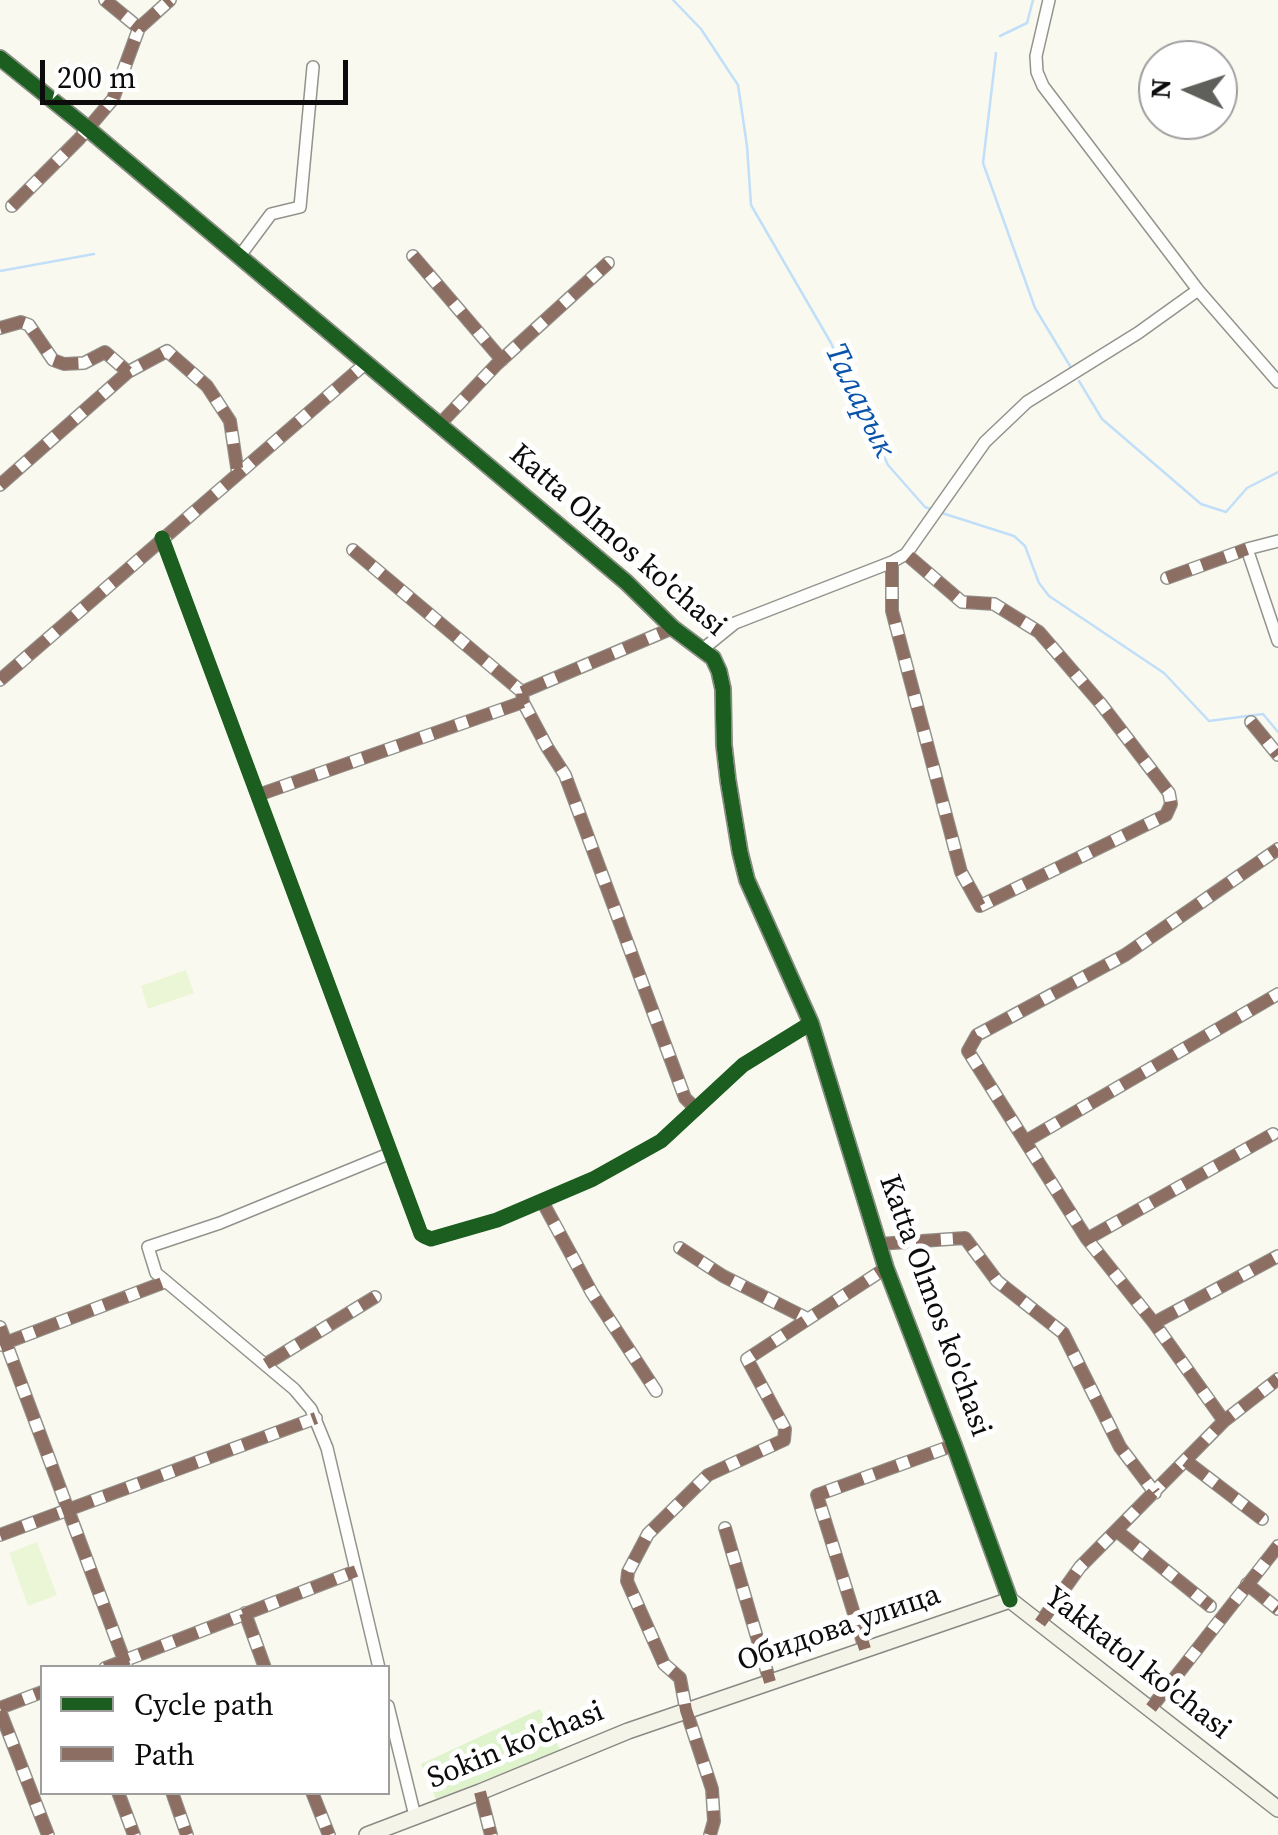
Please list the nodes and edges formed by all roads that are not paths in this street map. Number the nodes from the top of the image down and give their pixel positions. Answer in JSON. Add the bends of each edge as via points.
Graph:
{"nodes":[{"id":1,"x":105,"y":0,"type":"edge"},
{"id":2,"x":170,"y":0,"type":"edge"},
{"id":3,"x":1050,"y":0,"type":"edge"},
{"id":4,"x":139,"y":28,"type":"junction"},
{"id":5,"x":0,"y":58,"type":"edge"},
{"id":6,"x":312,"y":67,"type":"dead end"},
{"id":7,"x":88,"y":128,"type":"junction"},
{"id":8,"x":12,"y":206,"type":"dead end"},
{"id":9,"x":414,"y":256,"type":"dead end"},
{"id":10,"x":239,"y":257,"type":"junction"},
{"id":11,"x":608,"y":263,"type":"dead end"},
{"id":12,"x":1198,"y":290,"type":"junction"},
{"id":13,"x":0,"y":328,"type":"edge"},
{"id":14,"x":502,"y":360,"type":"junction"},
{"id":15,"x":365,"y":364,"type":"junction"},
{"id":16,"x":128,"y":372,"type":"junction"},
{"id":17,"x":1278,"y":382,"type":"edge"},
{"id":18,"x":439,"y":425,"type":"junction"},
{"id":19,"x":238,"y":474,"type":"junction"},
{"id":20,"x":0,"y":485,"type":"edge"},
{"id":21,"x":162,"y":538,"type":"junction"},
{"id":22,"x":1278,"y":541,"type":"edge"},
{"id":23,"x":1247,"y":549,"type":"junction"},
{"id":24,"x":353,"y":550,"type":"dead end"},
{"id":25,"x":906,"y":554,"type":"junction"},
{"id":26,"x":892,"y":562,"type":"junction"},
{"id":27,"x":1167,"y":578,"type":"dead end"},
{"id":28,"x":673,"y":628,"type":"junction"},
{"id":29,"x":1278,"y":641,"type":"edge"},
{"id":30,"x":703,"y":650,"type":"junction"},
{"id":31,"x":0,"y":680,"type":"edge"},
{"id":32,"x":523,"y":697,"type":"junction"},
{"id":33,"x":1251,"y":722,"type":"dead end"},
{"id":34,"x":1278,"y":755,"type":"edge"},
{"id":35,"x":258,"y":795,"type":"junction"},
{"id":36,"x":1278,"y":849,"type":"edge"},
{"id":37,"x":1278,"y":994,"type":"edge"},
{"id":38,"x":811,"y":1023,"type":"junction"},
{"id":39,"x":696,"y":1108,"type":"junction"},
{"id":40,"x":1274,"y":1134,"type":"dead end"},
{"id":41,"x":1026,"y":1141,"type":"junction"},
{"id":42,"x":391,"y":1153,"type":"junction"},
{"id":43,"x":542,"y":1201,"type":"junction"},
{"id":44,"x":1087,"y":1239,"type":"junction"},
{"id":45,"x":878,"y":1244,"type":"junction"},
{"id":46,"x":680,"y":1248,"type":"dead end"},
{"id":47,"x":1278,"y":1256,"type":"edge"},
{"id":48,"x":886,"y":1268,"type":"junction"},
{"id":49,"x":165,"y":1282,"type":"junction"},
{"id":50,"x":375,"y":1298,"type":"dead end"},
{"id":51,"x":808,"y":1319,"type":"junction"},
{"id":52,"x":1154,"y":1323,"type":"junction"},
{"id":53,"x":0,"y":1328,"type":"edge"},
{"id":54,"x":3,"y":1344,"type":"edge"},
{"id":55,"x":266,"y":1364,"type":"junction"},
{"id":56,"x":1276,"y":1384,"type":"edge"},
{"id":57,"x":656,"y":1392,"type":"dead end"},
{"id":58,"x":316,"y":1418,"type":"junction"},
{"id":59,"x":1224,"y":1421,"type":"junction"},
{"id":60,"x":954,"y":1445,"type":"junction"},
{"id":61,"x":1186,"y":1461,"type":"junction"},
{"id":62,"x":1155,"y":1492,"type":"junction"},
{"id":63,"x":69,"y":1509,"type":"junction"},
{"id":64,"x":1262,"y":1520,"type":"dead end"},
{"id":65,"x":725,"y":1528,"type":"dead end"},
{"id":66,"x":1117,"y":1531,"type":"junction"},
{"id":67,"x":0,"y":1535,"type":"edge"},
{"id":68,"x":1278,"y":1546,"type":"edge"},
{"id":69,"x":356,"y":1570,"type":"junction"},
{"id":70,"x":1247,"y":1584,"type":"junction"},
{"id":71,"x":1010,"y":1600,"type":"junction"},
{"id":72,"x":1210,"y":1606,"type":"dead end"},
{"id":73,"x":1278,"y":1609,"type":"edge"},
{"id":74,"x":245,"y":1613,"type":"junction"},
{"id":75,"x":1040,"y":1623,"type":"junction"},
{"id":76,"x":865,"y":1649,"type":"junction"},
{"id":77,"x":126,"y":1664,"type":"edge"},
{"id":78,"x":264,"y":1665,"type":"edge"},
{"id":79,"x":378,"y":1665,"type":"edge"},
{"id":80,"x":770,"y":1682,"type":"junction"},
{"id":81,"x":40,"y":1693,"type":"edge"},
{"id":82,"x":1151,"y":1708,"type":"junction"},
{"id":83,"x":0,"y":1709,"type":"edge"},
{"id":84,"x":686,"y":1710,"type":"junction"},
{"id":85,"x":390,"y":1714,"type":"edge"},
{"id":86,"x":480,"y":1792,"type":"junction"},
{"id":87,"x":119,"y":1795,"type":"edge"},
{"id":88,"x":173,"y":1795,"type":"edge"},
{"id":89,"x":313,"y":1795,"type":"edge"},
{"id":90,"x":1278,"y":1809,"type":"edge"},
{"id":91,"x":415,"y":1816,"type":"junction"},
{"id":92,"x":48,"y":1835,"type":"edge"},
{"id":93,"x":134,"y":1835,"type":"edge"},
{"id":94,"x":188,"y":1835,"type":"edge"},
{"id":95,"x":328,"y":1835,"type":"edge"},
{"id":96,"x":367,"y":1835,"type":"edge"},
{"id":97,"x":491,"y":1835,"type":"edge"},
{"id":98,"x":710,"y":1835,"type":"edge"}],
"edges":[{"from":1,"to":4,"type":"street"},
{"from":2,"to":4,"type":"street"},
{"from":3,"to":12,"type":"street","via":[[1036,56],[1039,79]]},
{"from":4,"to":7,"type":"street","via":[[113,99]]},
{"from":5,"to":7,"type":"street","name":"Katta Olmos ko'chasi"},
{"from":6,"to":10,"type":"street","via":[[300,206],[271,214]]},
{"from":7,"to":8,"type":"street"},
{"from":7,"to":10,"type":"street","name":"Katta Olmos ko'chasi"},
{"from":9,"to":14,"type":"street"},
{"from":10,"to":15,"type":"street","name":"Katta Olmos ko'chasi"},
{"from":11,"to":14,"type":"street"},
{"from":12,"to":17,"type":"street"},
{"from":12,"to":25,"type":"street","via":[[1026,402],[985,442]]},
{"from":13,"to":16,"type":"street","via":[[29,325],[53,360],[64,364],[106,352]]},
{"from":14,"to":18,"type":"street"},
{"from":15,"to":18,"type":"street","name":"Katta Olmos ko'chasi"},
{"from":15,"to":19,"type":"street"},
{"from":16,"to":19,"type":"street","via":[[167,350],[207,386],[230,420]]},
{"from":16,"to":20,"type":"street"},
{"from":18,"to":28,"type":"street","name":"Katta Olmos ko'chasi"},
{"from":19,"to":21,"type":"street"},
{"from":21,"to":31,"type":"street"},
{"from":21,"to":35,"type":"street"},
{"from":22,"to":23,"type":"street"},
{"from":23,"to":27,"type":"street"},
{"from":23,"to":29,"type":"street"},
{"from":24,"to":32,"type":"street"},
{"from":25,"to":26,"type":"street"},
{"from":25,"to":26,"type":"street","via":[[962,602],[994,604],[1040,632],[1169,793],[1166,815],[980,906],[961,872],[892,611]]},
{"from":26,"to":30,"type":"street","via":[[735,624]]},
{"from":28,"to":30,"type":"street","name":"Katta Olmos ko'chasi"},
{"from":28,"to":32,"type":"street"},
{"from":30,"to":38,"type":"street","name":"Katta Olmos ko'chasi","via":[[713,658],[723,690],[728,780],[747,880]]},
{"from":32,"to":35,"type":"street"},
{"from":32,"to":39,"type":"street","via":[[566,775],[685,1098]]},
{"from":33,"to":34,"type":"street"},
{"from":35,"to":42,"type":"street"},
{"from":36,"to":41,"type":"street","via":[[1125,955],[978,1035],[968,1051]]},
{"from":37,"to":41,"type":"street"},
{"from":38,"to":39,"type":"street","via":[[743,1065]]},
{"from":38,"to":45,"type":"street","name":"Katta Olmos ko'chasi"},
{"from":39,"to":43,"type":"street","via":[[660,1141]]},
{"from":40,"to":44,"type":"street"},
{"from":41,"to":44,"type":"street"},
{"from":42,"to":43,"type":"street","via":[[421,1234],[432,1239]]},
{"from":42,"to":49,"type":"street","via":[[148,1247]]},
{"from":43,"to":57,"type":"street"},
{"from":44,"to":52,"type":"street"},
{"from":45,"to":48,"type":"street","name":"Katta Olmos ko'chasi"},
{"from":45,"to":62,"type":"street","via":[[965,1238],[997,1282],[1063,1332],[1120,1448]]},
{"from":46,"to":51,"type":"street"},
{"from":47,"to":52,"type":"street"},
{"from":48,"to":51,"type":"street"},
{"from":48,"to":60,"type":"street","name":"Katta Olmos ko'chasi"},
{"from":49,"to":54,"type":"street"},
{"from":49,"to":55,"type":"street"},
{"from":50,"to":55,"type":"street"},
{"from":51,"to":84,"type":"street","via":[[747,1359],[785,1430],[784,1440],[708,1475],[648,1534],[628,1572],[664,1664],[680,1678]]},
{"from":52,"to":59,"type":"street"},
{"from":53,"to":54,"type":"street"},
{"from":54,"to":63,"type":"street"},
{"from":55,"to":58,"type":"street"},
{"from":56,"to":59,"type":"street"},
{"from":58,"to":63,"type":"street"},
{"from":58,"to":69,"type":"street"},
{"from":59,"to":61,"type":"street"},
{"from":60,"to":71,"type":"street","name":"Katta Olmos ko'chasi"},
{"from":60,"to":76,"type":"street","via":[[817,1495]]},
{"from":61,"to":62,"type":"street"},
{"from":61,"to":64,"type":"street"},
{"from":62,"to":66,"type":"street"},
{"from":63,"to":67,"type":"street"},
{"from":63,"to":77,"type":"street"},
{"from":65,"to":80,"type":"street"},
{"from":66,"to":72,"type":"street"},
{"from":66,"to":75,"type":"street","via":[[1080,1567]]},
{"from":68,"to":70,"type":"street"},
{"from":69,"to":74,"type":"street"},
{"from":69,"to":79,"type":"street"},
{"from":70,"to":73,"type":"street"},
{"from":70,"to":82,"type":"street"},
{"from":71,"to":75,"type":"street","name":"Yakkatol ko'chasi"},
{"from":71,"to":76,"type":"street","name":"Обидова улица"},
{"from":74,"to":77,"type":"street"},
{"from":74,"to":78,"type":"street"},
{"from":75,"to":82,"type":"street","name":"Yakkatol ko'chasi"},
{"from":76,"to":80,"type":"street","name":"Обидова улица"},
{"from":80,"to":84,"type":"street","name":"Обидова улица"},
{"from":81,"to":83,"type":"street"},
{"from":82,"to":90,"type":"street","name":"Yakkatol ko'chasi"},
{"from":83,"to":92,"type":"street"},
{"from":84,"to":86,"type":"street","name":"Sokin ko'chasi"},
{"from":84,"to":98,"type":"street","via":[[712,1790]]},
{"from":85,"to":91,"type":"street"},
{"from":86,"to":91,"type":"street","name":"Sokin ko'chasi"},
{"from":86,"to":97,"type":"street"},
{"from":87,"to":93,"type":"street"},
{"from":88,"to":94,"type":"street"},
{"from":89,"to":95,"type":"street"},
{"from":91,"to":96,"type":"street","name":"Sokin ko'chasi"}]}
